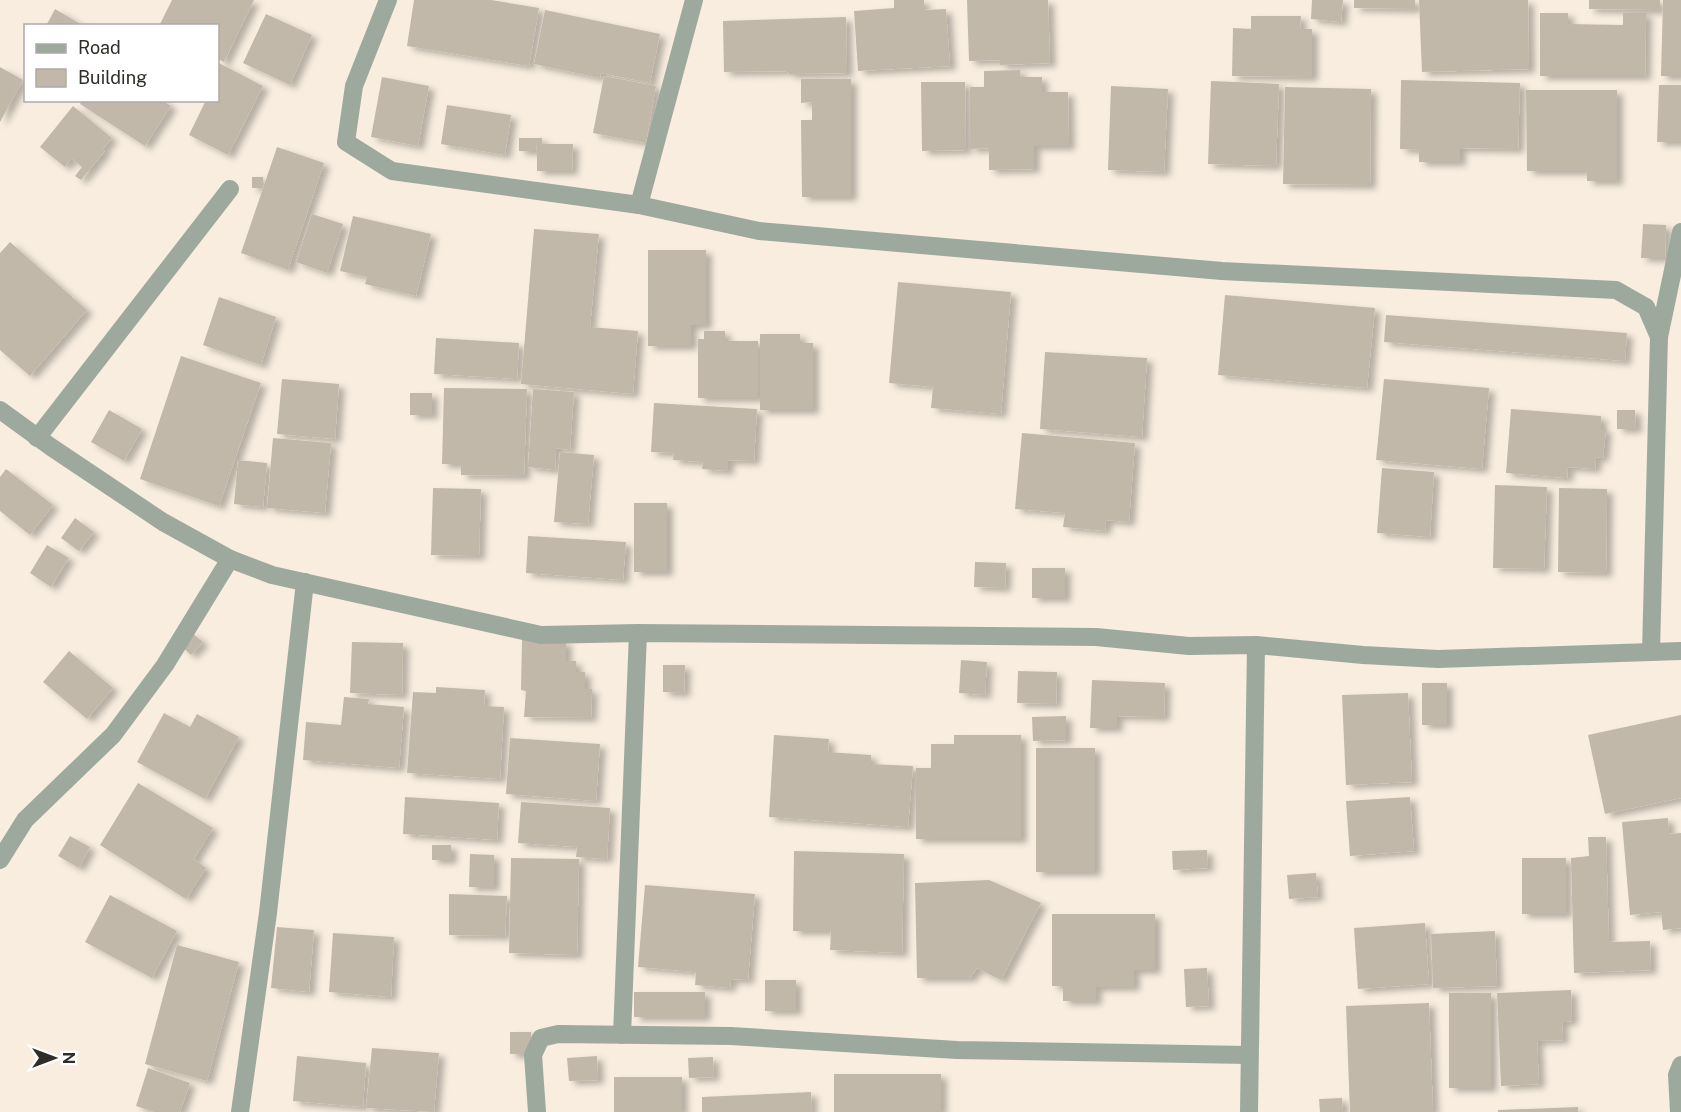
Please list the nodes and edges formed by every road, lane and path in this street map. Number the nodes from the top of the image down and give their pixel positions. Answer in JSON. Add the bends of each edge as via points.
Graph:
{"nodes":[{"id":1,"x":388,"y":0,"type":"edge"},
{"id":2,"x":694,"y":0,"type":"edge"},
{"id":3,"x":230,"y":189,"type":"dead end"},
{"id":4,"x":639,"y":205,"type":"junction"},
{"id":5,"x":1681,"y":232,"type":"edge"},
{"id":6,"x":1659,"y":337,"type":"junction"},
{"id":7,"x":0,"y":410,"type":"edge"},
{"id":8,"x":37,"y":438,"type":"junction"},
{"id":9,"x":230,"y":559,"type":"junction"},
{"id":10,"x":305,"y":582,"type":"junction"},
{"id":11,"x":638,"y":633,"type":"junction"},
{"id":12,"x":1256,"y":645,"type":"junction"},
{"id":13,"x":1681,"y":651,"type":"edge"},
{"id":14,"x":1652,"y":652,"type":"junction"},
{"id":15,"x":0,"y":860,"type":"edge"},
{"id":16,"x":622,"y":1035,"type":"junction"},
{"id":17,"x":1249,"y":1055,"type":"junction"},
{"id":18,"x":1681,"y":1065,"type":"edge"},
{"id":19,"x":240,"y":1112,"type":"edge"},
{"id":20,"x":537,"y":1112,"type":"edge"},
{"id":21,"x":1249,"y":1112,"type":"edge"},
{"id":22,"x":1678,"y":1112,"type":"edge"}],
"edges":[{"from":1,"to":4,"type":"street","via":[[354,86],[346,142],[392,171]]},
{"from":2,"to":4,"type":"street"},
{"from":3,"to":8,"type":"street"},
{"from":4,"to":6,"type":"street","via":[[759,231],[1222,271],[1616,290],[1646,307]]},
{"from":5,"to":6,"type":"street"},
{"from":6,"to":14,"type":"street"},
{"from":7,"to":8,"type":"street"},
{"from":8,"to":9,"type":"street","via":[[163,522]]},
{"from":9,"to":10,"type":"street"},
{"from":9,"to":15,"type":"street","via":[[165,665],[113,735],[25,820]]},
{"from":10,"to":11,"type":"street","via":[[541,634]]},
{"from":10,"to":19,"type":"street","via":[[268,914]]},
{"from":11,"to":12,"type":"street","via":[[1096,637],[1189,646]]},
{"from":11,"to":16,"type":"street"},
{"from":12,"to":14,"type":"street","via":[[1438,659]]},
{"from":12,"to":17,"type":"street"},
{"from":13,"to":14,"type":"street"},
{"from":16,"to":17,"type":"street","via":[[731,1036],[957,1050]]},
{"from":16,"to":20,"type":"street","via":[[558,1034],[541,1038],[533,1055]]},
{"from":17,"to":21,"type":"street"},
{"from":18,"to":22,"type":"street","via":[[1677,1075]]}]}
